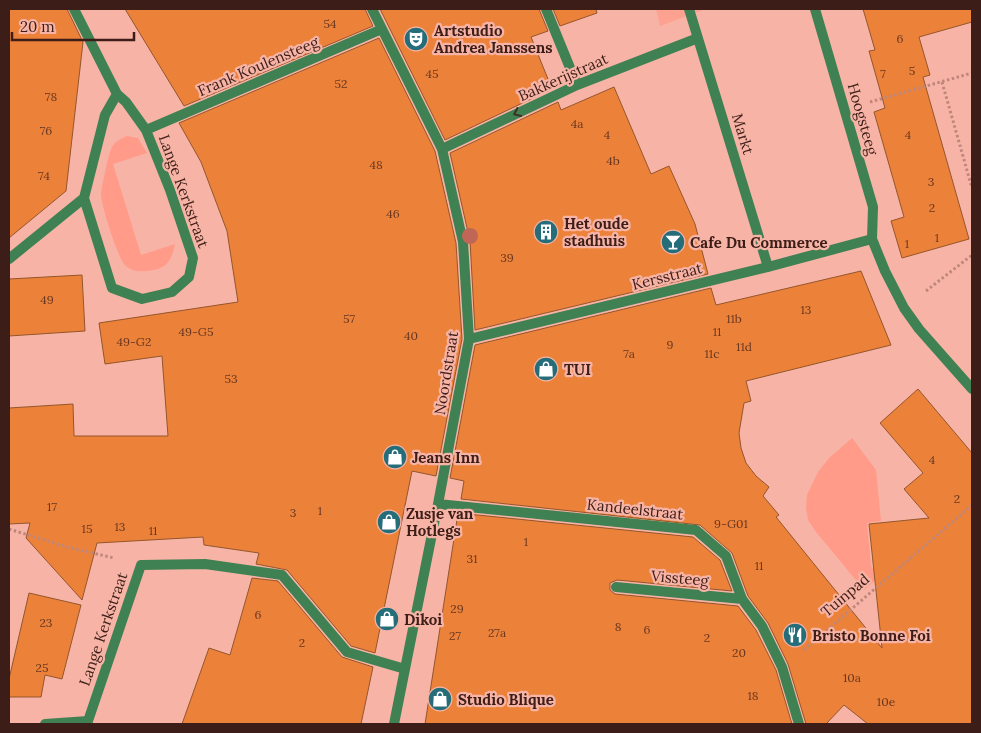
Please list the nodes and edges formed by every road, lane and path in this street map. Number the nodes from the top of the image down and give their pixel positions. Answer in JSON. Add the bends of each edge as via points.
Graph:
{"nodes":[{"id":1,"x":74,"y":9,"type":"edge"},
{"id":2,"x":372,"y":9,"type":"edge"},
{"id":3,"x":546,"y":9,"type":"edge"},
{"id":4,"x":688,"y":9,"type":"edge"},
{"id":5,"x":815,"y":9,"type":"edge"},
{"id":6,"x":382,"y":29,"type":"junction"},
{"id":7,"x":698,"y":38,"type":"junction"},
{"id":8,"x":972,"y":73,"type":"edge"},
{"id":9,"x":942,"y":82,"type":"junction"},
{"id":10,"x":577,"y":85,"type":"junction"},
{"id":11,"x":117,"y":94,"type":"junction"},
{"id":12,"x":845,"y":109,"type":"junction"},
{"id":13,"x":146,"y":130,"type":"junction"},
{"id":14,"x":442,"y":149,"type":"junction"},
{"id":15,"x":972,"y":188,"type":"edge"},
{"id":16,"x":84,"y":198,"type":"junction"},
{"id":17,"x":872,"y":239,"type":"junction"},
{"id":18,"x":972,"y":255,"type":"edge"},
{"id":19,"x":9,"y":259,"type":"edge"},
{"id":20,"x":768,"y":267,"type":"junction"},
{"id":21,"x":904,"y":308,"type":"junction"},
{"id":22,"x":469,"y":340,"type":"junction"},
{"id":23,"x":972,"y":389,"type":"edge"},
{"id":24,"x":438,"y":504,"type":"junction"},
{"id":25,"x":972,"y":505,"type":"edge"},
{"id":26,"x":9,"y":529,"type":"edge"},
{"id":27,"x":141,"y":565,"type":"junction"},
{"id":28,"x":616,"y":588,"type":"dead end"},
{"id":29,"x":742,"y":599,"type":"junction"},
{"id":30,"x":782,"y":667,"type":"junction"},
{"id":31,"x":405,"y":669,"type":"junction"},
{"id":32,"x":45,"y":724,"type":"edge"},
{"id":33,"x":394,"y":724,"type":"edge"},
{"id":34,"x":799,"y":724,"type":"edge"}],
"edges":[{"from":1,"to":11,"type":"street","name":"Lange Kerkstraat"},
{"from":2,"to":6,"type":"street","name":"Noordstraat"},
{"from":3,"to":10,"type":"street"},
{"from":4,"to":7,"type":"street","name":"Markt"},
{"from":5,"to":12,"type":"street","name":"Hoogsteeg"},
{"from":6,"to":13,"type":"street","name":"Frank Koulensteeg"},
{"from":6,"to":14,"type":"street","name":"Noordstraat"},
{"from":7,"to":10,"type":"street","name":"Bakkerijstraat"},
{"from":7,"to":20,"type":"street","name":"Markt"},
{"from":8,"to":9,"type":"path"},
{"from":9,"to":12,"type":"path"},
{"from":9,"to":15,"type":"path"},
{"from":10,"to":14,"type":"street","name":"Bakkerijstraat","one_way":true},
{"from":11,"to":13,"type":"street","name":"Lange Kerkstraat"},
{"from":11,"to":16,"type":"street","via":[[105,115]]},
{"from":12,"to":17,"type":"street","name":"Hoogsteeg","via":[[873,207]]},
{"from":13,"to":16,"type":"street","name":"Lange Kerkstraat","via":[[193,258],[189,278],[172,292],[142,299],[112,288]]},
{"from":14,"to":22,"type":"street","name":"Noordstraat","via":[[463,242]]},
{"from":16,"to":19,"type":"street"},
{"from":17,"to":20,"type":"street","name":"Kersstraat"},
{"from":17,"to":21,"type":"street"},
{"from":18,"to":21,"type":"path"},
{"from":20,"to":22,"type":"street","name":"Kersstraat"},
{"from":21,"to":23,"type":"street"},
{"from":22,"to":24,"type":"street","name":"Noordstraat"},
{"from":24,"to":29,"type":"street","name":"Kandeelstraat","via":[[696,530],[726,556]]},
{"from":24,"to":31,"type":"street","name":"Noordstraat"},
{"from":25,"to":30,"type":"path","name":"Tuinpad"},
{"from":26,"to":27,"type":"path"},
{"from":27,"to":31,"type":"street","name":"Lange Kerkstraat","via":[[205,564],[282,575],[348,652]]},
{"from":27,"to":32,"type":"street","name":"Lange Kerkstraat","via":[[88,721]]},
{"from":28,"to":29,"type":"street","name":"Vissteeg"},
{"from":29,"to":30,"type":"street","name":"Kandeelstraat","via":[[762,626]]},
{"from":30,"to":34,"type":"street"},
{"from":31,"to":33,"type":"street","name":"Noordstraat"}]}
